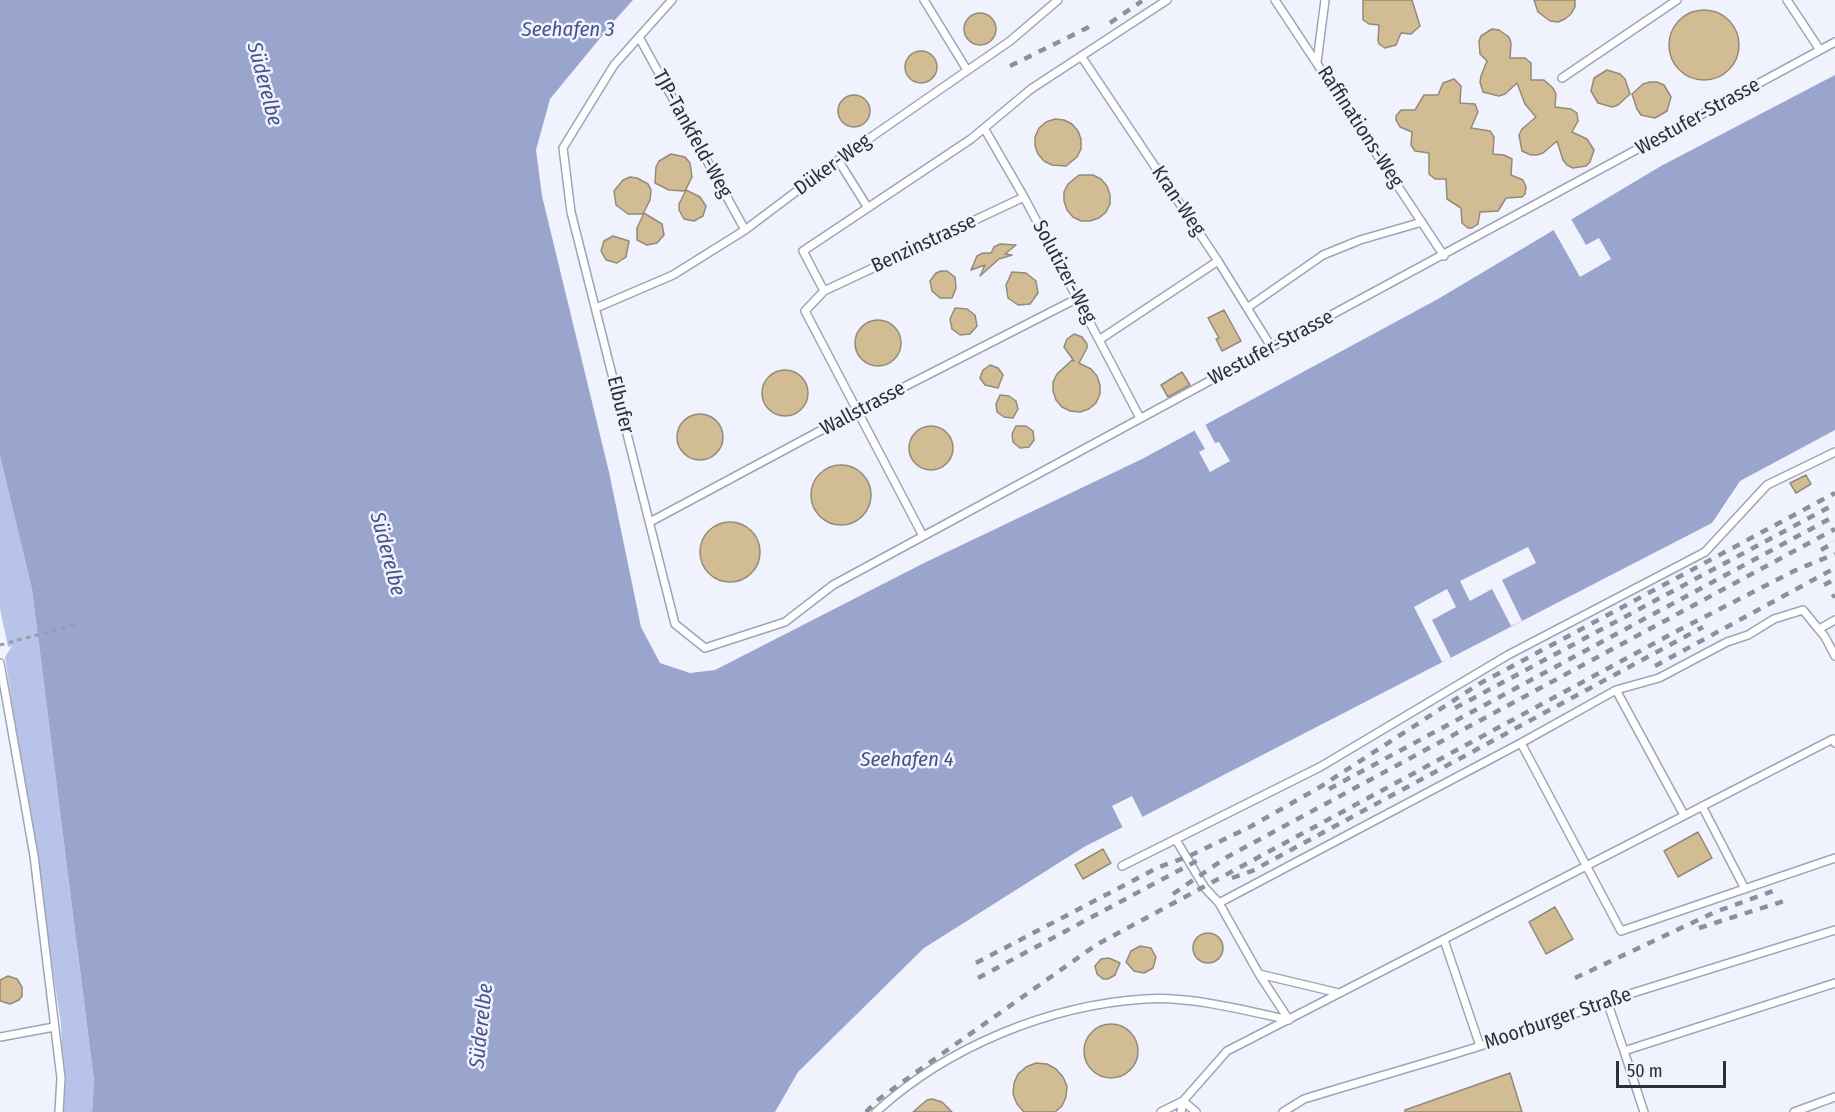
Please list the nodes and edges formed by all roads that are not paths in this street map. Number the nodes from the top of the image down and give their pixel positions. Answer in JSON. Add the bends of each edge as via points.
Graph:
{"nodes":[{"id":1,"x":672,"y":0,"type":"edge"},
{"id":2,"x":924,"y":0,"type":"edge"},
{"id":3,"x":1058,"y":0,"type":"edge"},
{"id":4,"x":1167,"y":0,"type":"edge"},
{"id":5,"x":1275,"y":0,"type":"edge"},
{"id":6,"x":1325,"y":0,"type":"edge"},
{"id":7,"x":1677,"y":0,"type":"edge"},
{"id":8,"x":1787,"y":0,"type":"edge"},
{"id":9,"x":639,"y":37,"type":"junction"},
{"id":10,"x":1835,"y":42,"type":"edge"},
{"id":11,"x":1820,"y":50,"type":"junction"},
{"id":12,"x":1081,"y":56,"type":"junction"},
{"id":13,"x":1317,"y":62,"type":"junction"},
{"id":14,"x":967,"y":70,"type":"junction"},
{"id":15,"x":1562,"y":78,"type":"dead end"},
{"id":16,"x":984,"y":128,"type":"junction"},
{"id":17,"x":838,"y":160,"type":"junction"},
{"id":18,"x":1024,"y":197,"type":"junction"},
{"id":19,"x":868,"y":208,"type":"junction"},
{"id":20,"x":1422,"y":222,"type":"junction"},
{"id":21,"x":745,"y":230,"type":"junction"},
{"id":22,"x":1444,"y":256,"type":"junction"},
{"id":23,"x":1218,"y":261,"type":"junction"},
{"id":24,"x":824,"y":291,"type":"junction"},
{"id":25,"x":1078,"y":298,"type":"junction"},
{"id":26,"x":596,"y":308,"type":"junction"},
{"id":27,"x":1247,"y":308,"type":"junction"},
{"id":28,"x":1099,"y":340,"type":"junction"},
{"id":29,"x":1272,"y":348,"type":"junction"},
{"id":30,"x":857,"y":411,"type":"junction"},
{"id":31,"x":1140,"y":418,"type":"junction"},
{"id":32,"x":1835,"y":452,"type":"edge"},
{"id":33,"x":650,"y":522,"type":"junction"},
{"id":34,"x":923,"y":536,"type":"junction"},
{"id":35,"x":1835,"y":620,"type":"edge"},
{"id":36,"x":1819,"y":629,"type":"junction"},
{"id":37,"x":705,"y":648,"type":"joint"},
{"id":38,"x":1835,"y":656,"type":"edge"},
{"id":39,"x":0,"y":663,"type":"edge"},
{"id":40,"x":1616,"y":690,"type":"junction"},
{"id":41,"x":1834,"y":740,"type":"edge"},
{"id":42,"x":1521,"y":743,"type":"junction"},
{"id":43,"x":1702,"y":806,"type":"junction"},
{"id":44,"x":1684,"y":815,"type":"junction"},
{"id":45,"x":1176,"y":840,"type":"junction"},
{"id":46,"x":1835,"y":858,"type":"edge"},
{"id":47,"x":1122,"y":866,"type":"dead end"},
{"id":48,"x":1586,"y":866,"type":"junction"},
{"id":49,"x":1745,"y":889,"type":"junction"},
{"id":50,"x":1219,"y":903,"type":"junction"},
{"id":51,"x":1835,"y":930,"type":"edge"},
{"id":52,"x":1444,"y":939,"type":"junction"},
{"id":53,"x":1259,"y":974,"type":"junction"},
{"id":54,"x":1835,"y":983,"type":"edge"},
{"id":55,"x":1339,"y":993,"type":"junction"},
{"id":56,"x":1607,"y":1001,"type":"junction"},
{"id":57,"x":1288,"y":1020,"type":"junction"},
{"id":58,"x":54,"y":1027,"type":"junction"},
{"id":59,"x":0,"y":1037,"type":"edge"},
{"id":60,"x":1480,"y":1046,"type":"junction"},
{"id":61,"x":1624,"y":1051,"type":"junction"},
{"id":62,"x":1835,"y":1096,"type":"edge"},
{"id":63,"x":1183,"y":1101,"type":"junction"},
{"id":64,"x":59,"y":1112,"type":"edge"},
{"id":65,"x":876,"y":1112,"type":"edge"},
{"id":66,"x":1161,"y":1112,"type":"edge"},
{"id":67,"x":1181,"y":1112,"type":"edge"},
{"id":68,"x":1196,"y":1112,"type":"edge"},
{"id":69,"x":1283,"y":1112,"type":"edge"},
{"id":70,"x":1644,"y":1112,"type":"edge"},
{"id":71,"x":1794,"y":1112,"type":"edge"}],
"edges":[{"from":1,"to":9,"type":"lane"},
{"from":2,"to":14,"type":"lane"},
{"from":3,"to":14,"type":"lane","name":"Düker-Weg","via":[[1010,41]]},
{"from":4,"to":12,"type":"lane"},
{"from":5,"to":13,"type":"lane","name":"Raffinations-Weg"},
{"from":6,"to":13,"type":"lane"},
{"from":7,"to":15,"type":"lane"},
{"from":8,"to":11,"type":"lane"},
{"from":9,"to":21,"type":"lane","name":"TJP-Tankfeld-Weg"},
{"from":9,"to":26,"type":"lane","name":"Elbufer","via":[[614,65],[563,148],[571,212]]},
{"from":10,"to":11,"type":"lane","name":"Westufer-Strasse"},
{"from":11,"to":22,"type":"lane","name":"Westufer-Strasse"},
{"from":12,"to":16,"type":"lane","via":[[1031,89]]},
{"from":12,"to":23,"type":"lane","name":"Kran-Weg"},
{"from":13,"to":20,"type":"lane","name":"Raffinations-Weg"},
{"from":14,"to":17,"type":"lane","name":"Düker-Weg"},
{"from":16,"to":18,"type":"lane","name":"Solutizer-Weg"},
{"from":16,"to":19,"type":"lane"},
{"from":17,"to":19,"type":"lane"},
{"from":17,"to":21,"type":"lane","name":"Düker-Weg"},
{"from":18,"to":24,"type":"lane","name":"Benzinstrasse"},
{"from":18,"to":25,"type":"lane","name":"Solutizer-Weg"},
{"from":19,"to":24,"type":"lane","via":[[803,251]]},
{"from":20,"to":22,"type":"lane","name":"Raffinations-Weg"},
{"from":20,"to":27,"type":"lane","via":[[1323,255]]},
{"from":21,"to":26,"type":"lane","name":"Düker-Weg","via":[[673,275]]},
{"from":22,"to":29,"type":"lane","name":"Westufer-Strasse"},
{"from":23,"to":27,"type":"lane","name":"Kran-Weg"},
{"from":23,"to":28,"type":"lane"},
{"from":24,"to":30,"type":"lane","via":[[805,311]]},
{"from":25,"to":28,"type":"lane","name":"Solutizer-Weg"},
{"from":25,"to":30,"type":"lane","name":"Wallstrasse"},
{"from":26,"to":33,"type":"lane","name":"Elbufer"},
{"from":27,"to":29,"type":"lane","name":"Kran-Weg"},
{"from":28,"to":31,"type":"lane","name":"Solutizer-Weg"},
{"from":29,"to":31,"type":"lane","name":"Westufer-Strasse"},
{"from":30,"to":33,"type":"lane","name":"Wallstrasse"},
{"from":30,"to":34,"type":"lane"},
{"from":31,"to":34,"type":"lane","name":"Westufer-Strasse"},
{"from":32,"to":45,"type":"lane","via":[[1767,484],[1705,552],[1508,654],[1320,767]]},
{"from":33,"to":37,"type":"lane","name":"Elbufer","via":[[675,624]]},
{"from":34,"to":37,"type":"lane","name":"Westufer-Strasse","via":[[833,585],[785,622]]},
{"from":35,"to":36,"type":"lane"},
{"from":36,"to":38,"type":"lane"},
{"from":36,"to":40,"type":"lane","via":[[1803,610],[1774,619],[1659,678]]},
{"from":39,"to":58,"type":"lane","via":[[34,855]]},
{"from":40,"to":42,"type":"lane"},
{"from":40,"to":44,"type":"lane"},
{"from":41,"to":43,"type":"lane"},
{"from":42,"to":48,"type":"lane"},
{"from":42,"to":50,"type":"lane"},
{"from":43,"to":44,"type":"lane"},
{"from":43,"to":49,"type":"lane"},
{"from":44,"to":48,"type":"lane"},
{"from":45,"to":47,"type":"lane"},
{"from":45,"to":50,"type":"lane"},
{"from":46,"to":49,"type":"lane"},
{"from":48,"to":49,"type":"lane","via":[[1621,931]]},
{"from":48,"to":52,"type":"lane"},
{"from":50,"to":53,"type":"lane"},
{"from":51,"to":56,"type":"lane","name":"Moorburger Straße"},
{"from":52,"to":55,"type":"lane"},
{"from":52,"to":60,"type":"lane"},
{"from":53,"to":55,"type":"lane"},
{"from":53,"to":57,"type":"lane"},
{"from":54,"to":61,"type":"lane"},
{"from":55,"to":57,"type":"lane"},
{"from":56,"to":60,"type":"lane","name":"Moorburger Straße"},
{"from":56,"to":61,"type":"lane"},
{"from":57,"to":63,"type":"lane","via":[[1227,1051]]},
{"from":57,"to":65,"type":"lane","via":[[1208,1003],[1145,999],[1066,1011],[1015,1028],[942,1064]]},
{"from":58,"to":59,"type":"lane"},
{"from":58,"to":64,"type":"lane","via":[[61,1078]]},
{"from":60,"to":69,"type":"lane","name":"Moorburger Straße","via":[[1304,1099]]},
{"from":61,"to":70,"type":"lane"},
{"from":62,"to":71,"type":"lane"},
{"from":63,"to":66,"type":"lane"},
{"from":63,"to":67,"type":"lane"},
{"from":63,"to":68,"type":"lane"}]}
